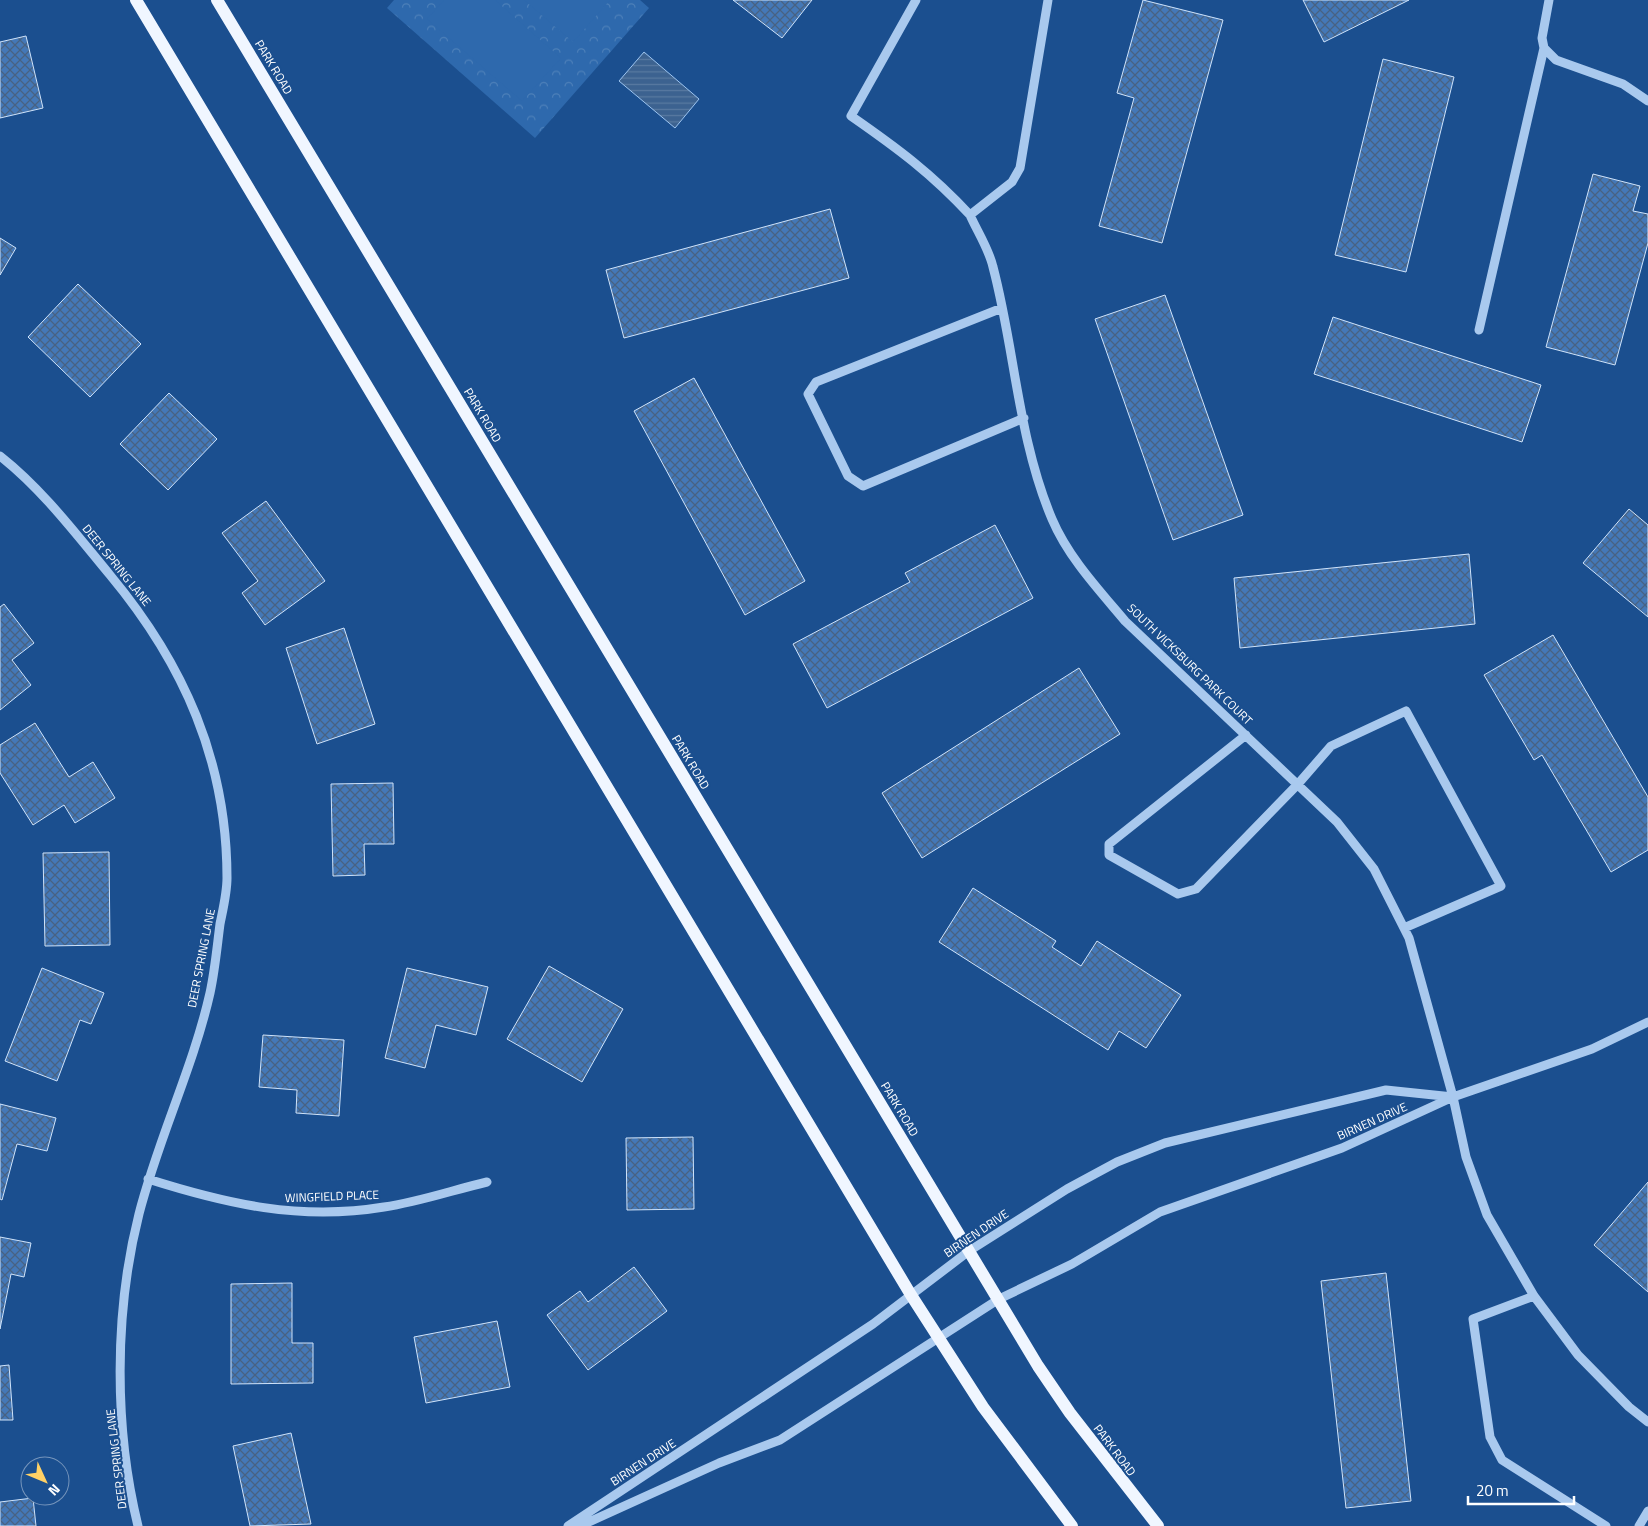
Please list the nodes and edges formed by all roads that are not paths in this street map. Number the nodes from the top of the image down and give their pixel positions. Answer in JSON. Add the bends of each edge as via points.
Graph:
{"nodes":[{"id":1,"x":136,"y":0,"type":"edge"},
{"id":2,"x":217,"y":0,"type":"edge"},
{"id":3,"x":916,"y":0,"type":"edge"},
{"id":4,"x":1048,"y":0,"type":"edge"},
{"id":5,"x":1549,"y":0,"type":"edge"},
{"id":6,"x":1544,"y":48,"type":"junction"},
{"id":7,"x":1648,"y":101,"type":"edge"},
{"id":8,"x":970,"y":215,"type":"junction"},
{"id":9,"x":1002,"y":308,"type":"junction"},
{"id":10,"x":1479,"y":330,"type":"dead end"},
{"id":11,"x":1024,"y":418,"type":"junction"},
{"id":12,"x":0,"y":456,"type":"edge"},
{"id":13,"x":1246,"y":735,"type":"junction"},
{"id":14,"x":1298,"y":784,"type":"junction"},
{"id":15,"x":1404,"y":928,"type":"junction"},
{"id":16,"x":1648,"y":1022,"type":"edge"},
{"id":17,"x":1453,"y":1097,"type":"junction"},
{"id":18,"x":148,"y":1179,"type":"junction"},
{"id":19,"x":487,"y":1182,"type":"dead end"},
{"id":20,"x":969,"y":1250,"type":"junction"},
{"id":21,"x":910,"y":1295,"type":"junction"},
{"id":22,"x":1534,"y":1296,"type":"junction"},
{"id":23,"x":999,"y":1299,"type":"junction"},
{"id":24,"x":938,"y":1339,"type":"junction"},
{"id":25,"x":1648,"y":1422,"type":"edge"},
{"id":26,"x":1648,"y":1511,"type":"edge"},
{"id":27,"x":138,"y":1526,"type":"edge"},
{"id":28,"x":568,"y":1526,"type":"edge"},
{"id":29,"x":580,"y":1526,"type":"edge"},
{"id":30,"x":1072,"y":1526,"type":"edge"},
{"id":31,"x":1158,"y":1526,"type":"edge"},
{"id":32,"x":1606,"y":1526,"type":"edge"},
{"id":33,"x":1639,"y":1526,"type":"edge"}],
"edges":[{"from":1,"to":21,"type":"main road"},
{"from":2,"to":20,"type":"main road","name":"PARK ROAD"},
{"from":3,"to":8,"type":"street","name":"SOUTH VICKSBURG PARK COURT","via":[[851,116],[913,159]]},
{"from":4,"to":8,"type":"street","via":[[1020,168],[1012,182]]},
{"from":5,"to":6,"type":"street","via":[[1542,38]]},
{"from":6,"to":7,"type":"street","via":[[1556,60],[1623,84]]},
{"from":6,"to":10,"type":"street"},
{"from":8,"to":9,"type":"street","name":"SOUTH VICKSBURG PARK COURT","via":[[993,265]]},
{"from":9,"to":11,"type":"street","name":"SOUTH VICKSBURG PARK COURT"},
{"from":9,"to":11,"type":"street","via":[[816,382],[808,394],[848,476],[863,486]]},
{"from":11,"to":13,"type":"street","name":"SOUTH VICKSBURG PARK COURT","via":[[1035,473],[1052,520],[1071,551],[1125,621]]},
{"from":12,"to":18,"type":"street","name":"DEER SPRING LANE","via":[[19,471],[77,535],[136,606],[165,649],[207,746],[221,798],[227,881],[210,993]]},
{"from":13,"to":14,"type":"street","name":"SOUTH VICKSBURG PARK COURT"},
{"from":13,"to":14,"type":"street","via":[[1109,844],[1109,855],[1178,894],[1196,889]]},
{"from":14,"to":15,"type":"street","name":"SOUTH VICKSBURG PARK COURT","via":[[1337,822],[1374,869]]},
{"from":14,"to":15,"type":"street","via":[[1331,746],[1406,711],[1501,886]]},
{"from":15,"to":17,"type":"street","name":"SOUTH VICKSBURG PARK COURT"},
{"from":16,"to":17,"type":"street","name":"BIRNEN DRIVE","via":[[1592,1049]]},
{"from":17,"to":20,"type":"street","name":"BIRNEN DRIVE","via":[[1386,1090],[1165,1143],[1108,1166]]},
{"from":17,"to":22,"type":"street","name":"SOUTH VICKSBURG PARK COURT","via":[[1466,1157],[1487,1215]]},
{"from":17,"to":23,"type":"street","name":"BIRNEN DRIVE","via":[[1342,1148],[1160,1212],[1072,1264]]},
{"from":18,"to":19,"type":"street","name":"WINGFIELD PLACE","via":[[210,1199],[277,1210],[313,1212],[383,1207]]},
{"from":18,"to":27,"type":"street","name":"DEER SPRING LANE","via":[[130,1261],[120,1350],[122,1422]]},
{"from":20,"to":21,"type":"street","name":"BIRNEN DRIVE"},
{"from":20,"to":23,"type":"main road","name":"PARK ROAD"},
{"from":21,"to":24,"type":"main road"},
{"from":21,"to":28,"type":"street","name":"BIRNEN DRIVE","via":[[874,1324]]},
{"from":22,"to":25,"type":"street","name":"SOUTH VICKSBURG PARK COURT","via":[[1578,1355]]},
{"from":22,"to":32,"type":"street","via":[[1472,1319],[1490,1437],[1502,1460]]},
{"from":23,"to":24,"type":"street","name":"BIRNEN DRIVE"},
{"from":23,"to":31,"type":"main road","name":"PARK ROAD","via":[[1038,1366],[1070,1412]]},
{"from":24,"to":29,"type":"street","name":"BIRNEN DRIVE","via":[[780,1440],[719,1463]]},
{"from":24,"to":30,"type":"main road"},
{"from":26,"to":33,"type":"street"}]}
